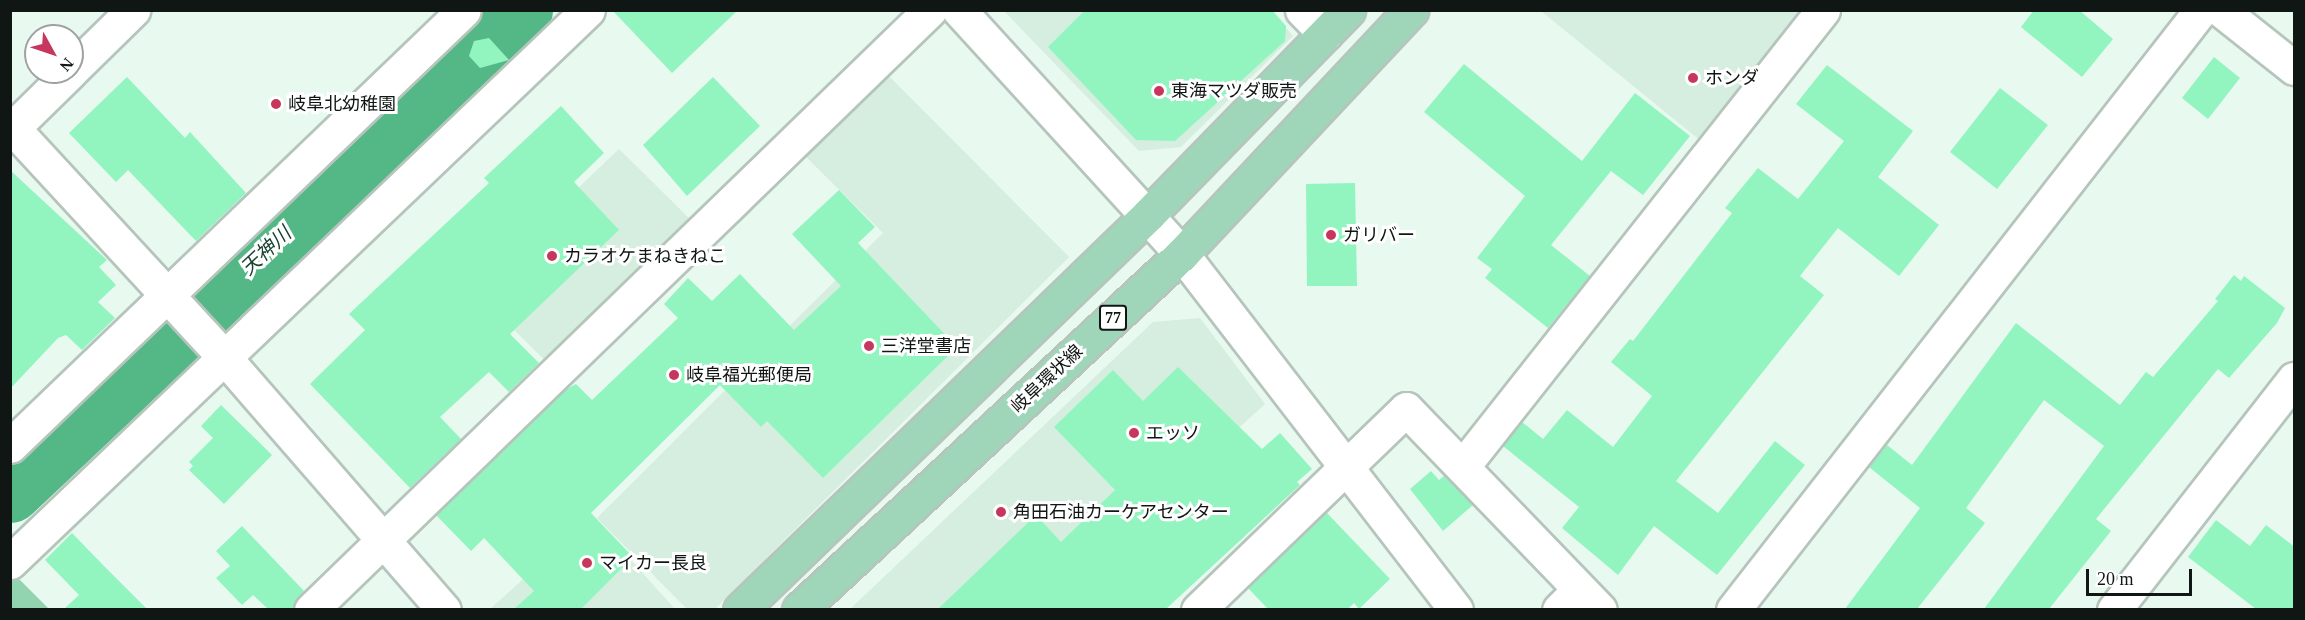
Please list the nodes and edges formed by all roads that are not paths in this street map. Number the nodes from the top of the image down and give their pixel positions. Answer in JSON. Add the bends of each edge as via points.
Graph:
{"nodes":[{"id":1,"x":133,"y":10,"type":"edge"},
{"id":2,"x":464,"y":10,"type":"edge"},
{"id":3,"x":588,"y":10,"type":"edge"},
{"id":4,"x":930,"y":10,"type":"edge"},
{"id":5,"x":959,"y":10,"type":"edge"},
{"id":6,"x":1302,"y":10,"type":"edge"},
{"id":7,"x":1348,"y":10,"type":"edge"},
{"id":8,"x":1411,"y":10,"type":"edge"},
{"id":9,"x":1823,"y":10,"type":"edge"},
{"id":10,"x":2201,"y":10,"type":"edge"},
{"id":11,"x":2221,"y":10,"type":"edge"},
{"id":12,"x":1325,"y":34,"type":"junction"},
{"id":13,"x":84,"y":58,"type":"edge"},
{"id":14,"x":2295,"y":68,"type":"edge"},
{"id":15,"x":57,"y":84,"type":"edge"},
{"id":16,"x":11,"y":128,"type":"edge"},
{"id":17,"x":1149,"y":214,"type":"junction"},
{"id":18,"x":1182,"y":254,"type":"junction"},
{"id":19,"x":171,"y":300,"type":"junction"},
{"id":20,"x":220,"y":353,"type":"junction"},
{"id":21,"x":2295,"y":379,"type":"edge"},
{"id":22,"x":10,"y":446,"type":"edge"},
{"id":23,"x":1463,"y":466,"type":"junction"},
{"id":24,"x":1346,"y":467,"type":"junction"},
{"id":25,"x":382,"y":541,"type":"junction"},
{"id":26,"x":10,"y":562,"type":"edge"},
{"id":27,"x":1579,"y":603,"type":"edge"},
{"id":28,"x":311,"y":609,"type":"edge"},
{"id":29,"x":444,"y":609,"type":"edge"},
{"id":30,"x":740,"y":609,"type":"edge"},
{"id":31,"x":799,"y":609,"type":"edge"},
{"id":32,"x":1197,"y":609,"type":"edge"},
{"id":33,"x":1456,"y":609,"type":"edge"},
{"id":34,"x":1733,"y":609,"type":"edge"},
{"id":35,"x":2114,"y":609,"type":"edge"}],
"edges":[{"from":1,"to":13,"type":"street"},
{"from":2,"to":19,"type":"street"},
{"from":3,"to":20,"type":"street"},
{"from":4,"to":25,"type":"street"},
{"from":5,"to":17,"type":"street"},
{"from":6,"to":12,"type":"street"},
{"from":7,"to":12,"type":"main road"},
{"from":8,"to":18,"type":"main road","name":"岐阜環状線","number":"77"},
{"from":9,"to":23,"type":"street"},
{"from":10,"to":34,"type":"street"},
{"from":11,"to":14,"type":"street"},
{"from":12,"to":17,"type":"main road"},
{"from":15,"to":16,"type":"street"},
{"from":16,"to":19,"type":"street"},
{"from":17,"to":18,"type":"street"},
{"from":17,"to":30,"type":"main road"},
{"from":18,"to":24,"type":"street"},
{"from":18,"to":31,"type":"main road","name":"岐阜環状線","number":"77"},
{"from":19,"to":20,"type":"street"},
{"from":19,"to":22,"type":"street"},
{"from":20,"to":25,"type":"street"},
{"from":20,"to":26,"type":"street"},
{"from":21,"to":35,"type":"street"},
{"from":23,"to":24,"type":"street","via":[[1406,410]]},
{"from":23,"to":27,"type":"street"},
{"from":24,"to":32,"type":"street"},
{"from":24,"to":33,"type":"street"},
{"from":25,"to":28,"type":"street"},
{"from":25,"to":29,"type":"street"}]}
